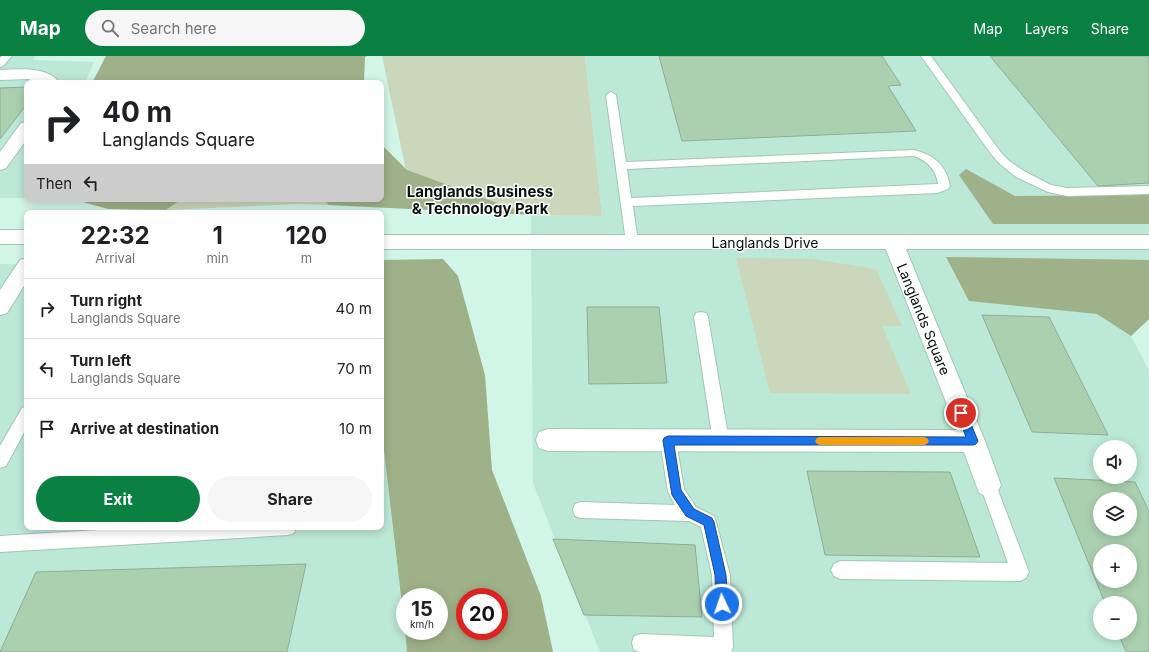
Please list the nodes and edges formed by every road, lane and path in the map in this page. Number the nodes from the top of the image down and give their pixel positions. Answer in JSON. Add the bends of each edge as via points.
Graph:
{"nodes":[{"id":1,"x":7,"y":56,"type":"edge"},
{"id":2,"x":926,"y":56,"type":"edge"},
{"id":3,"x":0,"y":64,"type":"edge"},
{"id":4,"x":0,"y":75,"type":"edge"},
{"id":5,"x":50,"y":80,"type":"edge"},
{"id":6,"x":611,"y":95,"type":"dead end"},
{"id":7,"x":24,"y":131,"type":"edge"},
{"id":8,"x":0,"y":164,"type":"edge"},
{"id":9,"x":621,"y":166,"type":"junction"},
{"id":10,"x":1149,"y":190,"type":"edge"},
{"id":11,"x":626,"y":202,"type":"junction"},
{"id":12,"x":0,"y":237,"type":"edge"},
{"id":13,"x":24,"y":237,"type":"edge"},
{"id":14,"x":384,"y":242,"type":"edge"},
{"id":15,"x":632,"y":242,"type":"junction"},
{"id":16,"x":893,"y":242,"type":"junction"},
{"id":17,"x":1149,"y":242,"type":"edge"},
{"id":18,"x":24,"y":270,"type":"edge"},
{"id":19,"x":0,"y":307,"type":"edge"},
{"id":20,"x":701,"y":317,"type":"dead end"},
{"id":21,"x":24,"y":418,"type":"edge"},
{"id":22,"x":548,"y":440,"type":"dead end"},
{"id":23,"x":668,"y":441,"type":"junction"},
{"id":24,"x":721,"y":441,"type":"junction"},
{"id":25,"x":973,"y":441,"type":"junction"},
{"id":26,"x":0,"y":461,"type":"edge"},
{"id":27,"x":988,"y":485,"type":"joint"},
{"id":28,"x":581,"y":510,"type":"dead end"},
{"id":29,"x":690,"y":513,"type":"junction"},
{"id":30,"x":237,"y":530,"type":"edge"},
{"id":31,"x":0,"y":544,"type":"edge"},
{"id":32,"x":840,"y":570,"type":"dead end"},
{"id":33,"x":641,"y":643,"type":"dead end"}],
"edges":[{"from":1,"to":3,"type":"lane"},
{"from":2,"to":10,"type":"lane","via":[[995,152],[1020,174],[1048,188],[1067,192]]},
{"from":4,"to":5,"type":"street","via":[[40,76]]},
{"from":6,"to":9,"type":"lane"},
{"from":7,"to":8,"type":"street"},
{"from":9,"to":11,"type":"lane"},
{"from":9,"to":11,"type":"lane","via":[[914,153],[933,160],[943,177],[944,186],[937,190]]},
{"from":11,"to":15,"type":"lane"},
{"from":12,"to":13,"type":"street"},
{"from":14,"to":15,"type":"street","name":"Langlands Drive"},
{"from":15,"to":16,"type":"street","name":"Langlands Drive"},
{"from":16,"to":17,"type":"street","name":"Langlands Drive"},
{"from":16,"to":25,"type":"street","name":"Langlands Square"},
{"from":18,"to":19,"type":"street"},
{"from":20,"to":24,"type":"lane"},
{"from":21,"to":26,"type":"lane"},
{"from":22,"to":23,"type":"street"},
{"from":23,"to":24,"type":"street"},
{"from":23,"to":29,"type":"lane","via":[[676,492]]},
{"from":24,"to":25,"type":"street"},
{"from":25,"to":27,"type":"street","name":"Langlands Square"},
{"from":27,"to":32,"type":"lane","via":[[1020,572]]},
{"from":28,"to":29,"type":"lane"},
{"from":29,"to":33,"type":"lane","via":[[708,522],[721,575],[724,647]]},
{"from":30,"to":31,"type":"lane"}]}
